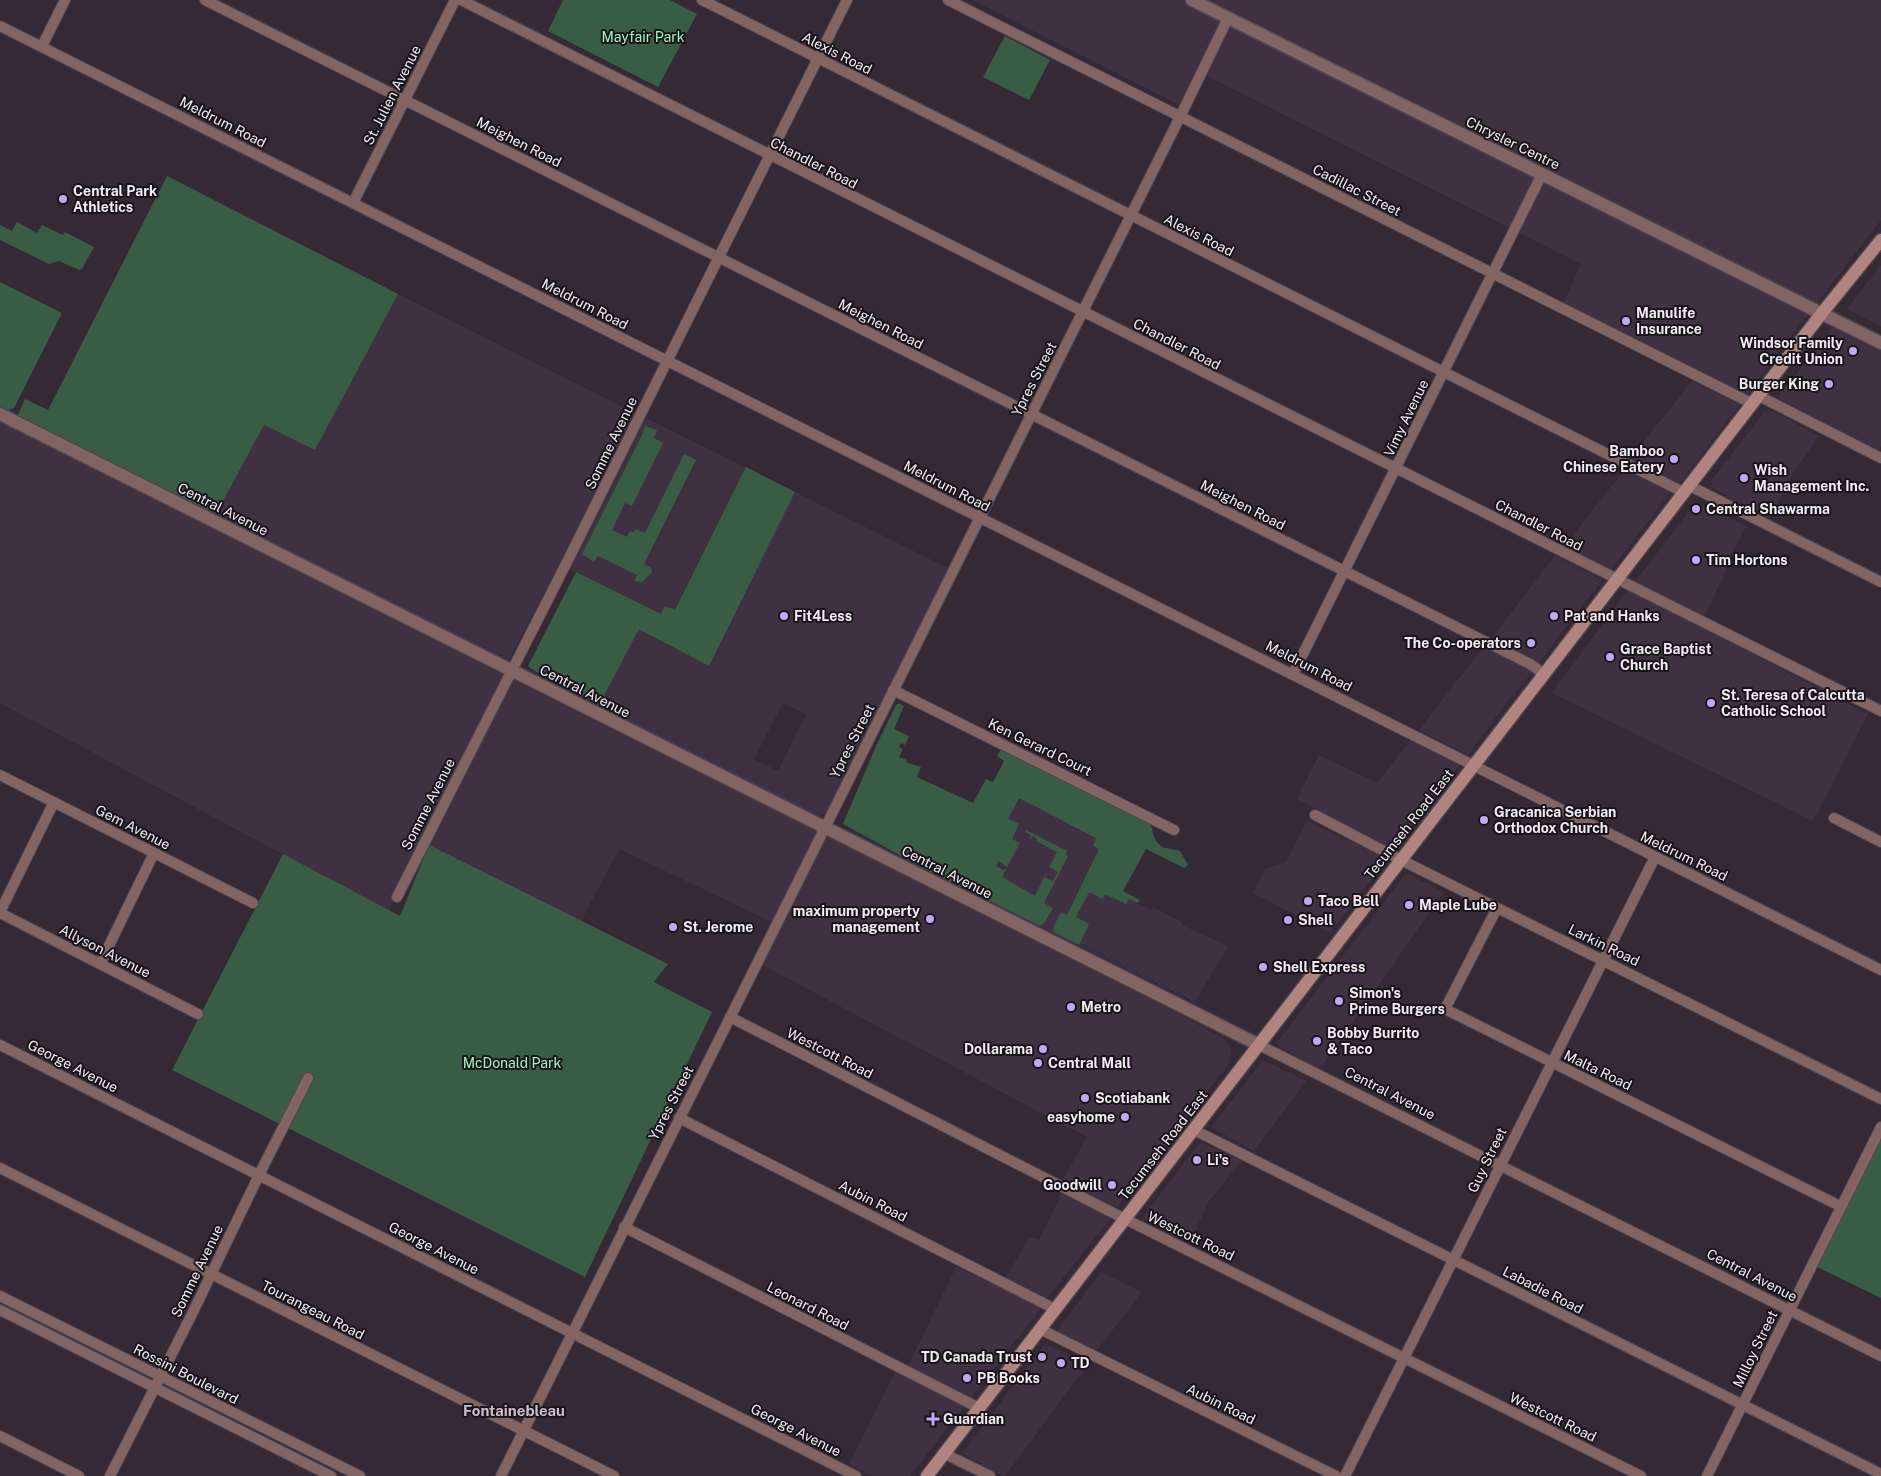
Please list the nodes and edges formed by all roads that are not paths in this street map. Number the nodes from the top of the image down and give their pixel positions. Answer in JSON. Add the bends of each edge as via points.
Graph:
{"nodes":[{"id":1,"x":65,"y":0,"type":"edge"},
{"id":2,"x":205,"y":0,"type":"edge"},
{"id":3,"x":455,"y":0,"type":"edge"},
{"id":4,"x":461,"y":0,"type":"edge"},
{"id":5,"x":702,"y":0,"type":"edge"},
{"id":6,"x":847,"y":0,"type":"edge"},
{"id":7,"x":948,"y":0,"type":"edge"},
{"id":8,"x":1192,"y":0,"type":"edge"},
{"id":9,"x":1228,"y":18,"type":"junction"},
{"id":10,"x":0,"y":26,"type":"edge"},
{"id":11,"x":42,"y":46,"type":"junction"},
{"id":12,"x":818,"y":58,"type":"junction"},
{"id":13,"x":405,"y":100,"type":"junction"},
{"id":14,"x":1180,"y":117,"type":"junction"},
{"id":15,"x":769,"y":155,"type":"junction"},
{"id":16,"x":1542,"y":174,"type":"junction"},
{"id":17,"x":353,"y":203,"type":"junction"},
{"id":18,"x":1131,"y":216,"type":"junction"},
{"id":19,"x":1881,"y":240,"type":"edge"},
{"id":20,"x":718,"y":257,"type":"junction"},
{"id":21,"x":1493,"y":274,"type":"junction"},
{"id":22,"x":1083,"y":312,"type":"junction"},
{"id":23,"x":1822,"y":313,"type":"junction"},
{"id":24,"x":1881,"y":342,"type":"edge"},
{"id":25,"x":667,"y":361,"type":"junction"},
{"id":26,"x":1444,"y":372,"type":"junction"},
{"id":27,"x":1756,"y":400,"type":"junction"},
{"id":28,"x":0,"y":414,"type":"edge"},
{"id":29,"x":1031,"y":414,"type":"junction"},
{"id":30,"x":1881,"y":458,"type":"edge"},
{"id":31,"x":1396,"y":469,"type":"junction"},
{"id":32,"x":1687,"y":490,"type":"junction"},
{"id":33,"x":979,"y":518,"type":"junction"},
{"id":34,"x":1345,"y":571,"type":"junction"},
{"id":35,"x":1617,"y":579,"type":"junction"},
{"id":36,"x":1881,"y":582,"type":"edge"},
{"id":37,"x":511,"y":670,"type":"junction"},
{"id":38,"x":1293,"y":674,"type":"junction"},
{"id":39,"x":1544,"y":674,"type":"junction"},
{"id":40,"x":893,"y":690,"type":"junction"},
{"id":41,"x":1881,"y":711,"type":"edge"},
{"id":42,"x":1474,"y":766,"type":"junction"},
{"id":43,"x":0,"y":775,"type":"edge"},
{"id":44,"x":54,"y":802,"type":"junction"},
{"id":45,"x":1315,"y":815,"type":"dead end"},
{"id":46,"x":1834,"y":818,"type":"dead end"},
{"id":47,"x":824,"y":828,"type":"junction"},
{"id":48,"x":1174,"y":830,"type":"dead end"},
{"id":49,"x":1881,"y":842,"type":"edge"},
{"id":50,"x":154,"y":853,"type":"junction"},
{"id":51,"x":1655,"y":857,"type":"junction"},
{"id":52,"x":1401,"y":860,"type":"junction"},
{"id":53,"x":397,"y":897,"type":"dead end"},
{"id":54,"x":253,"y":903,"type":"dead end"},
{"id":55,"x":1497,"y":908,"type":"junction"},
{"id":56,"x":0,"y":912,"type":"edge"},
{"id":57,"x":1603,"y":960,"type":"junction"},
{"id":58,"x":100,"y":964,"type":"junction"},
{"id":59,"x":1881,"y":970,"type":"edge"},
{"id":60,"x":198,"y":1014,"type":"dead end"},
{"id":61,"x":730,"y":1017,"type":"junction"},
{"id":62,"x":0,"y":1045,"type":"edge"},
{"id":63,"x":1258,"y":1045,"type":"junction"},
{"id":64,"x":1552,"y":1062,"type":"junction"},
{"id":65,"x":308,"y":1078,"type":"dead end"},
{"id":66,"x":1881,"y":1098,"type":"edge"},
{"id":67,"x":679,"y":1118,"type":"junction"},
{"id":68,"x":1881,"y":1127,"type":"edge"},
{"id":69,"x":1194,"y":1130,"type":"junction"},
{"id":70,"x":1500,"y":1166,"type":"junction"},
{"id":71,"x":0,"y":1168,"type":"edge"},
{"id":72,"x":259,"y":1175,"type":"junction"},
{"id":73,"x":1840,"y":1206,"type":"junction"},
{"id":74,"x":1125,"y":1219,"type":"junction"},
{"id":75,"x":624,"y":1227,"type":"junction"},
{"id":76,"x":1453,"y":1260,"type":"junction"},
{"id":77,"x":211,"y":1275,"type":"junction"},
{"id":78,"x":0,"y":1296,"type":"edge"},
{"id":79,"x":1056,"y":1309,"type":"junction"},
{"id":80,"x":0,"y":1310,"type":"edge"},
{"id":81,"x":1790,"y":1310,"type":"junction"},
{"id":82,"x":1040,"y":1329,"type":"junction"},
{"id":83,"x":572,"y":1333,"type":"junction"},
{"id":84,"x":1881,"y":1356,"type":"edge"},
{"id":85,"x":1404,"y":1358,"type":"junction"},
{"id":86,"x":160,"y":1376,"type":"junction"},
{"id":87,"x":155,"y":1387,"type":"junction"},
{"id":88,"x":1743,"y":1405,"type":"junction"},
{"id":89,"x":979,"y":1408,"type":"junction"},
{"id":90,"x":523,"y":1431,"type":"junction"},
{"id":91,"x":0,"y":1436,"type":"edge"},
{"id":92,"x":945,"y":1454,"type":"junction"},
{"id":93,"x":1881,"y":1474,"type":"edge"},
{"id":94,"x":79,"y":1476,"type":"edge"},
{"id":95,"x":110,"y":1476,"type":"edge"},
{"id":96,"x":331,"y":1476,"type":"edge"},
{"id":97,"x":360,"y":1476,"type":"edge"},
{"id":98,"x":501,"y":1476,"type":"edge"},
{"id":99,"x":614,"y":1476,"type":"edge"},
{"id":100,"x":856,"y":1476,"type":"edge"},
{"id":101,"x":927,"y":1476,"type":"edge"},
{"id":102,"x":990,"y":1476,"type":"edge"},
{"id":103,"x":1336,"y":1476,"type":"edge"},
{"id":104,"x":1345,"y":1476,"type":"edge"},
{"id":105,"x":1642,"y":1476,"type":"edge"},
{"id":106,"x":1707,"y":1476,"type":"edge"}],
"edges":[{"from":1,"to":11,"type":"street"},
{"from":2,"to":13,"type":"street","name":"Meighen Road"},
{"from":3,"to":13,"type":"street","name":"St. Julien Avenue"},
{"from":4,"to":15,"type":"street","name":"Chandler Road"},
{"from":5,"to":12,"type":"street","name":"Alexis Road"},
{"from":6,"to":12,"type":"street","name":"Somme Avenue"},
{"from":7,"to":14,"type":"street","name":"Cadillac Street"},
{"from":8,"to":9,"type":"street","name":"Chrysler Centre"},
{"from":9,"to":14,"type":"street","name":"Ypres Street"},
{"from":9,"to":16,"type":"street","name":"Chrysler Centre"},
{"from":10,"to":11,"type":"street","name":"Meldrum Road"},
{"from":11,"to":17,"type":"street","name":"Meldrum Road"},
{"from":12,"to":15,"type":"street","name":"Somme Avenue"},
{"from":12,"to":18,"type":"street","name":"Alexis Road"},
{"from":13,"to":17,"type":"street","name":"St. Julien Avenue"},
{"from":13,"to":20,"type":"street","name":"Meighen Road"},
{"from":14,"to":18,"type":"street","name":"Ypres Street"},
{"from":14,"to":21,"type":"street","name":"Cadillac Street"},
{"from":15,"to":20,"type":"street","name":"Somme Avenue"},
{"from":15,"to":22,"type":"street","name":"Chandler Road"},
{"from":16,"to":21,"type":"street","name":"Vimy Avenue"},
{"from":16,"to":23,"type":"street","name":"Chrysler Centre"},
{"from":17,"to":25,"type":"street","name":"Meldrum Road"},
{"from":18,"to":22,"type":"street","name":"Ypres Street"},
{"from":18,"to":26,"type":"street","name":"Alexis Road"},
{"from":19,"to":23,"type":"main road","name":"Tecumseh Road East"},
{"from":20,"to":25,"type":"street","name":"Somme Avenue"},
{"from":20,"to":29,"type":"street","name":"Meighen Road"},
{"from":21,"to":26,"type":"street","name":"Vimy Avenue"},
{"from":21,"to":27,"type":"street","name":"Cadillac Street"},
{"from":22,"to":29,"type":"street","name":"Ypres Street"},
{"from":22,"to":31,"type":"street","name":"Chandler Road"},
{"from":23,"to":24,"type":"street","name":"Chrysler Centre"},
{"from":23,"to":27,"type":"main road","name":"Tecumseh Road East"},
{"from":25,"to":33,"type":"street","name":"Meldrum Road"},
{"from":25,"to":37,"type":"street","name":"Somme Avenue"},
{"from":26,"to":31,"type":"street","name":"Vimy Avenue"},
{"from":26,"to":32,"type":"street","name":"Alexis Road"},
{"from":27,"to":30,"type":"street","name":"Cadillac Street"},
{"from":27,"to":32,"type":"main road","name":"Tecumseh Road East"},
{"from":28,"to":37,"type":"street","name":"Central Avenue"},
{"from":29,"to":33,"type":"street","name":"Ypres Street"},
{"from":29,"to":34,"type":"street","name":"Meighen Road"},
{"from":31,"to":34,"type":"street","name":"Vimy Avenue"},
{"from":31,"to":35,"type":"street","name":"Chandler Road"},
{"from":32,"to":35,"type":"main road","name":"Tecumseh Road East"},
{"from":32,"to":36,"type":"street","name":"Alexis Road"},
{"from":33,"to":38,"type":"street","name":"Meldrum Road"},
{"from":33,"to":40,"type":"street","name":"Ypres Street"},
{"from":34,"to":38,"type":"street","name":"Vimy Avenue"},
{"from":34,"to":39,"type":"street","name":"Meighen Road"},
{"from":35,"to":39,"type":"main road","name":"Tecumseh Road East"},
{"from":35,"to":41,"type":"street","name":"Chandler Road"},
{"from":37,"to":47,"type":"street","name":"Central Avenue"},
{"from":37,"to":53,"type":"street","name":"Somme Avenue"},
{"from":38,"to":42,"type":"street","name":"Meldrum Road"},
{"from":39,"to":42,"type":"main road","name":"Tecumseh Road East"},
{"from":40,"to":47,"type":"street","name":"Ypres Street"},
{"from":40,"to":48,"type":"street","name":"Ken Gerard Court"},
{"from":42,"to":51,"type":"street","name":"Meldrum Road"},
{"from":42,"to":52,"type":"main road","name":"Tecumseh Road East"},
{"from":43,"to":44,"type":"street","name":"Gem Avenue"},
{"from":44,"to":50,"type":"street","name":"Gem Avenue"},
{"from":44,"to":56,"type":"street"},
{"from":45,"to":52,"type":"street","name":"Larkin Road"},
{"from":46,"to":49,"type":"street"},
{"from":47,"to":61,"type":"street","name":"Ypres Street"},
{"from":47,"to":63,"type":"street","name":"Central Avenue"},
{"from":50,"to":54,"type":"street","name":"Gem Avenue"},
{"from":50,"to":58,"type":"street"},
{"from":51,"to":57,"type":"street","name":"Guy Street"},
{"from":51,"to":59,"type":"street","name":"Meldrum Road"},
{"from":52,"to":55,"type":"street","name":"Larkin Road"},
{"from":52,"to":63,"type":"main road","name":"Tecumseh Road East"},
{"from":55,"to":57,"type":"street","name":"Larkin Road"},
{"from":55,"to":64,"type":"street","name":"Malta Road","via":[[1445,1009]]},
{"from":56,"to":58,"type":"street","name":"Allyson Avenue"},
{"from":57,"to":64,"type":"street","name":"Guy Street"},
{"from":57,"to":66,"type":"street","name":"Larkin Road"},
{"from":58,"to":60,"type":"street","name":"Allyson Avenue"},
{"from":61,"to":67,"type":"street","name":"Ypres Street"},
{"from":61,"to":74,"type":"street","name":"Westcott Road"},
{"from":62,"to":72,"type":"street","name":"George Avenue"},
{"from":63,"to":69,"type":"main road","name":"Tecumseh Road East"},
{"from":63,"to":70,"type":"street","name":"Central Avenue"},
{"from":64,"to":70,"type":"street","name":"Guy Street"},
{"from":64,"to":73,"type":"street","name":"Malta Road"},
{"from":65,"to":72,"type":"street","name":"Somme Avenue"},
{"from":67,"to":75,"type":"street","name":"Ypres Street"},
{"from":67,"to":79,"type":"street","name":"Aubin Road"},
{"from":68,"to":73,"type":"street","name":"Milloy Street"},
{"from":69,"to":74,"type":"main road","name":"Tecumseh Road East"},
{"from":69,"to":76,"type":"street","name":"Labadie Road"},
{"from":70,"to":76,"type":"street","name":"Guy Street"},
{"from":70,"to":81,"type":"street","name":"Central Avenue"},
{"from":71,"to":77,"type":"street","name":"Tourangeau Road"},
{"from":72,"to":77,"type":"street","name":"Somme Avenue"},
{"from":72,"to":83,"type":"street","name":"George Avenue"},
{"from":73,"to":81,"type":"street","name":"Milloy Street"},
{"from":74,"to":79,"type":"main road","name":"Tecumseh Road East"},
{"from":74,"to":85,"type":"street","name":"Westcott Road"},
{"from":75,"to":83,"type":"street","name":"Ypres Street"},
{"from":75,"to":89,"type":"street","name":"Leonard Road"},
{"from":76,"to":85,"type":"street","name":"Guy Street"},
{"from":76,"to":88,"type":"street","name":"Labadie Road"},
{"from":77,"to":86,"type":"street","name":"Somme Avenue"},
{"from":77,"to":90,"type":"street","name":"Tourangeau Road"},
{"from":78,"to":86,"type":"street","name":"Rossini Boulevard"},
{"from":79,"to":82,"type":"main road","name":"Tecumseh Road East"},
{"from":80,"to":87,"type":"street","name":"Rossini Boulevard"},
{"from":81,"to":84,"type":"street","name":"Central Avenue"},
{"from":81,"to":88,"type":"street","name":"Milloy Street"},
{"from":82,"to":89,"type":"main road","name":"Tecumseh Road East"},
{"from":82,"to":103,"type":"street","name":"Aubin Road"},
{"from":83,"to":90,"type":"street","name":"Ypres Street"},
{"from":83,"to":100,"type":"street","name":"George Avenue"},
{"from":85,"to":104,"type":"street","name":"Guy Street"},
{"from":85,"to":105,"type":"street","name":"Westcott Road"},
{"from":86,"to":87,"type":"street","name":"Somme Avenue"},
{"from":86,"to":97,"type":"street","name":"Rossini Boulevard"},
{"from":87,"to":95,"type":"street","name":"Somme Avenue"},
{"from":87,"to":96,"type":"street","name":"Rossini Boulevard"},
{"from":88,"to":93,"type":"street","name":"Labadie Road"},
{"from":88,"to":106,"type":"street","name":"Milloy Street"},
{"from":89,"to":92,"type":"main road","name":"Tecumseh Road East"},
{"from":90,"to":98,"type":"street","name":"Ypres Street"},
{"from":90,"to":99,"type":"street","name":"Tourangeau Road"},
{"from":91,"to":94,"type":"street"},
{"from":92,"to":101,"type":"main road","name":"Tecumseh Road East"},
{"from":92,"to":102,"type":"street"}]}
